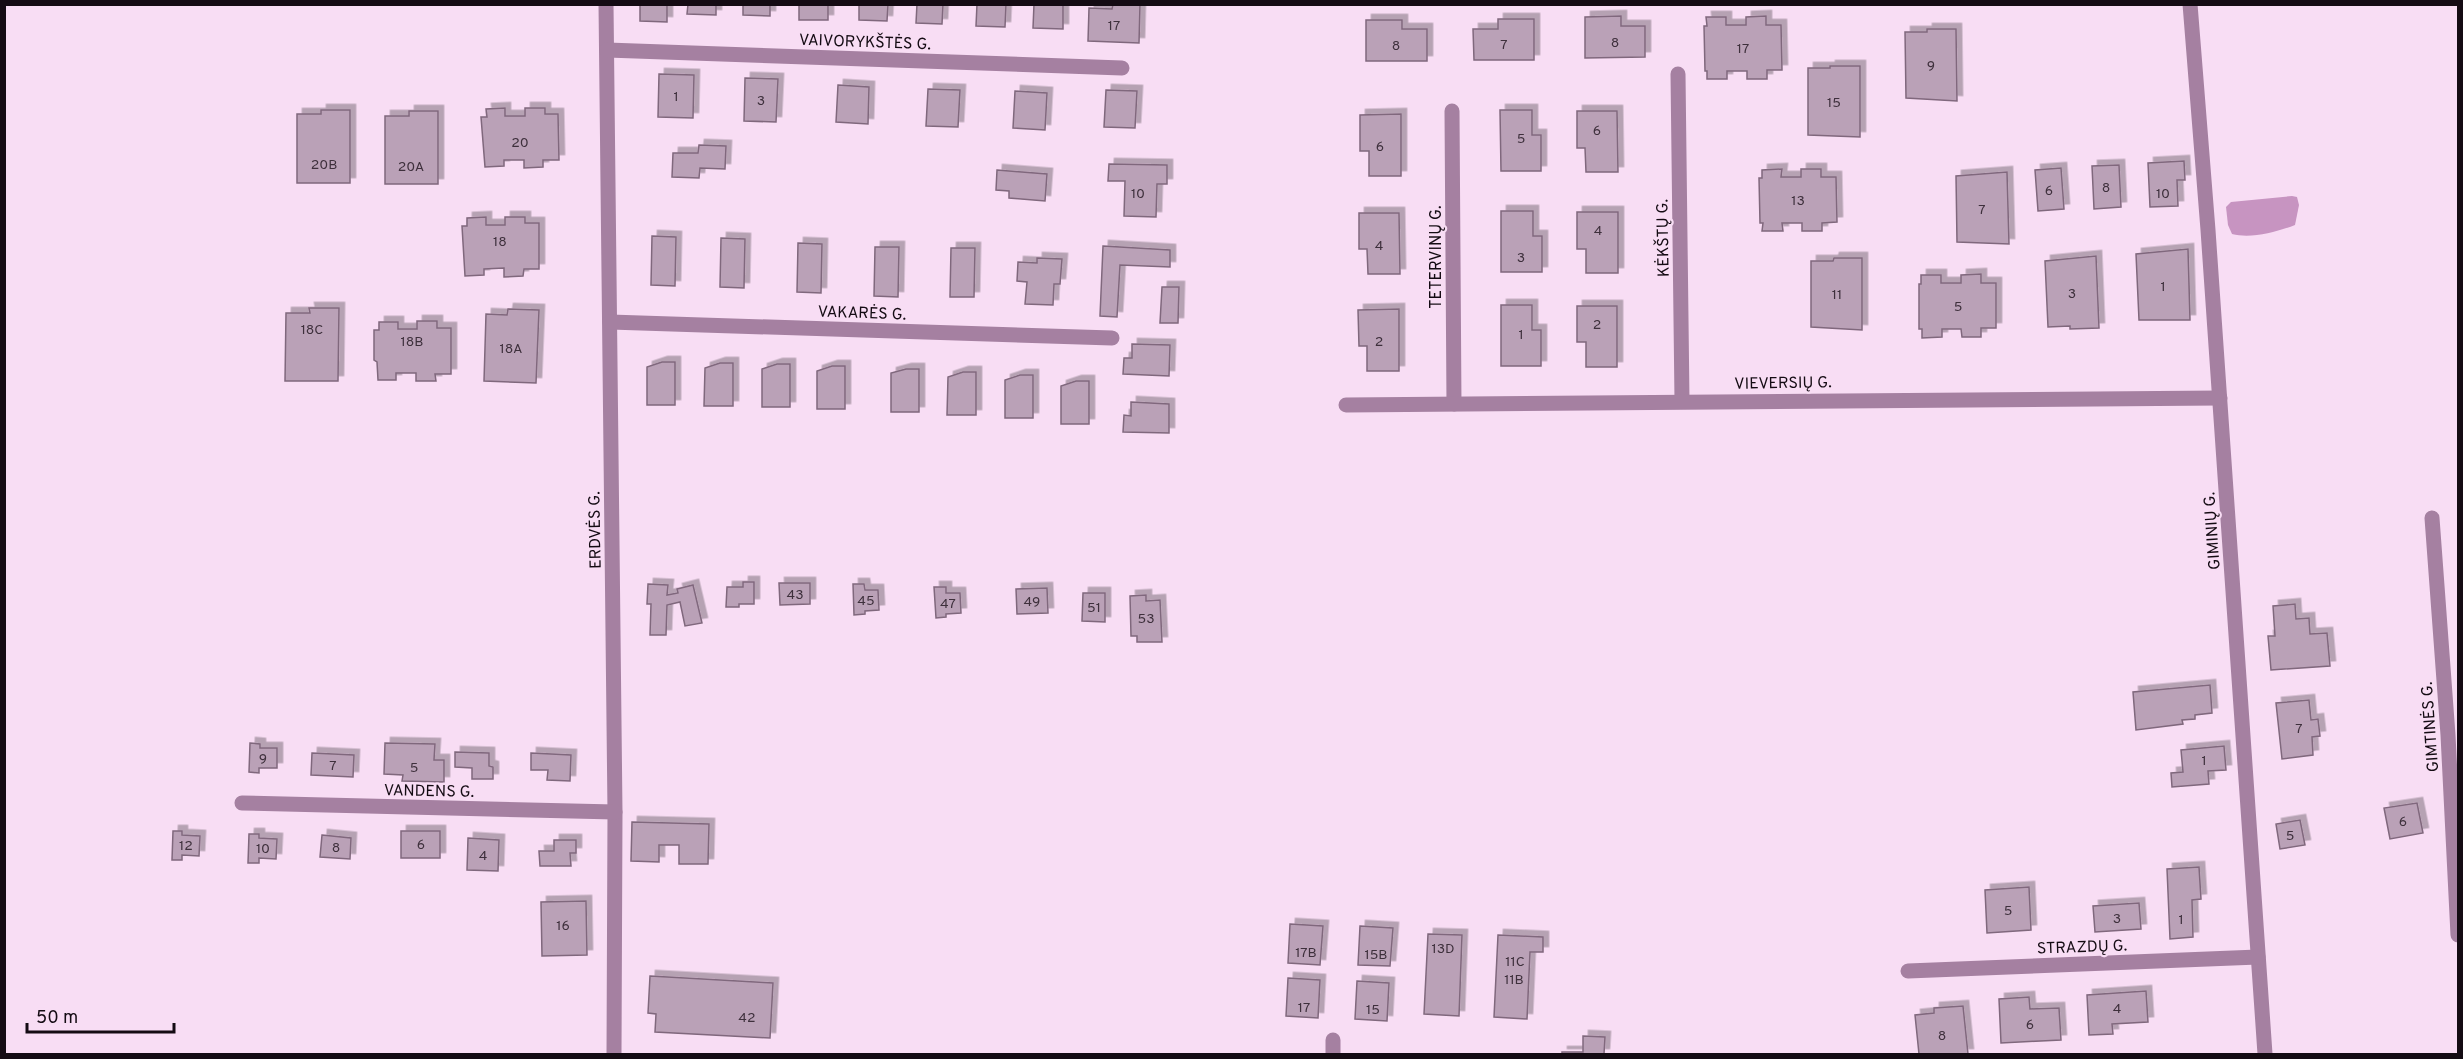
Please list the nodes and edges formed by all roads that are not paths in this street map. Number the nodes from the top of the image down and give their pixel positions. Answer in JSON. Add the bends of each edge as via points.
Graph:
{"nodes":[{"id":1,"x":606,"y":4,"type":"edge"},
{"id":2,"x":2190,"y":4,"type":"edge"},
{"id":3,"x":607,"y":50,"type":"junction"},
{"id":4,"x":1122,"y":68,"type":"dead end"},
{"id":5,"x":1678,"y":74,"type":"dead end"},
{"id":6,"x":1452,"y":111,"type":"dead end"},
{"id":7,"x":610,"y":322,"type":"junction"},
{"id":8,"x":1112,"y":338,"type":"dead end"},
{"id":9,"x":2220,"y":398,"type":"junction"},
{"id":10,"x":1682,"y":401,"type":"junction"},
{"id":11,"x":1454,"y":404,"type":"junction"},
{"id":12,"x":1346,"y":405,"type":"dead end"},
{"id":13,"x":2432,"y":518,"type":"dead end"},
{"id":14,"x":242,"y":803,"type":"dead end"},
{"id":15,"x":615,"y":812,"type":"junction"},
{"id":16,"x":2458,"y":935,"type":"edge"},
{"id":17,"x":2258,"y":957,"type":"junction"},
{"id":18,"x":1908,"y":971,"type":"dead end"},
{"id":19,"x":614,"y":1054,"type":"edge"},
{"id":20,"x":2265,"y":1054,"type":"edge"}],
"edges":[{"from":1,"to":3,"type":"street","name":"ERDVĖS G."},
{"from":2,"to":9,"type":"street","name":"GIMINIŲ G."},
{"from":3,"to":4,"type":"street","name":"VAIVORYKŠTĖS G."},
{"from":3,"to":7,"type":"street","name":"ERDVĖS G."},
{"from":5,"to":10,"type":"street","name":"KĖKŠTŲ G."},
{"from":6,"to":11,"type":"street","name":"TETERVINŲ G."},
{"from":7,"to":8,"type":"street","name":"VAKARĖS G."},
{"from":7,"to":15,"type":"street","name":"ERDVĖS G."},
{"from":9,"to":10,"type":"street","name":"VIEVERSIŲ G."},
{"from":9,"to":17,"type":"street","name":"GIMINIŲ G."},
{"from":10,"to":11,"type":"street","name":"VIEVERSIŲ G."},
{"from":11,"to":12,"type":"street","name":"VIEVERSIŲ G."},
{"from":13,"to":16,"type":"street","name":"GIMTINĖS G."},
{"from":14,"to":15,"type":"street","name":"VANDENS G."},
{"from":15,"to":19,"type":"street","name":"ERDVĖS G."},
{"from":17,"to":18,"type":"street","name":"STRAZDŲ G."},
{"from":17,"to":20,"type":"street","name":"GIMINIŲ G."}]}
